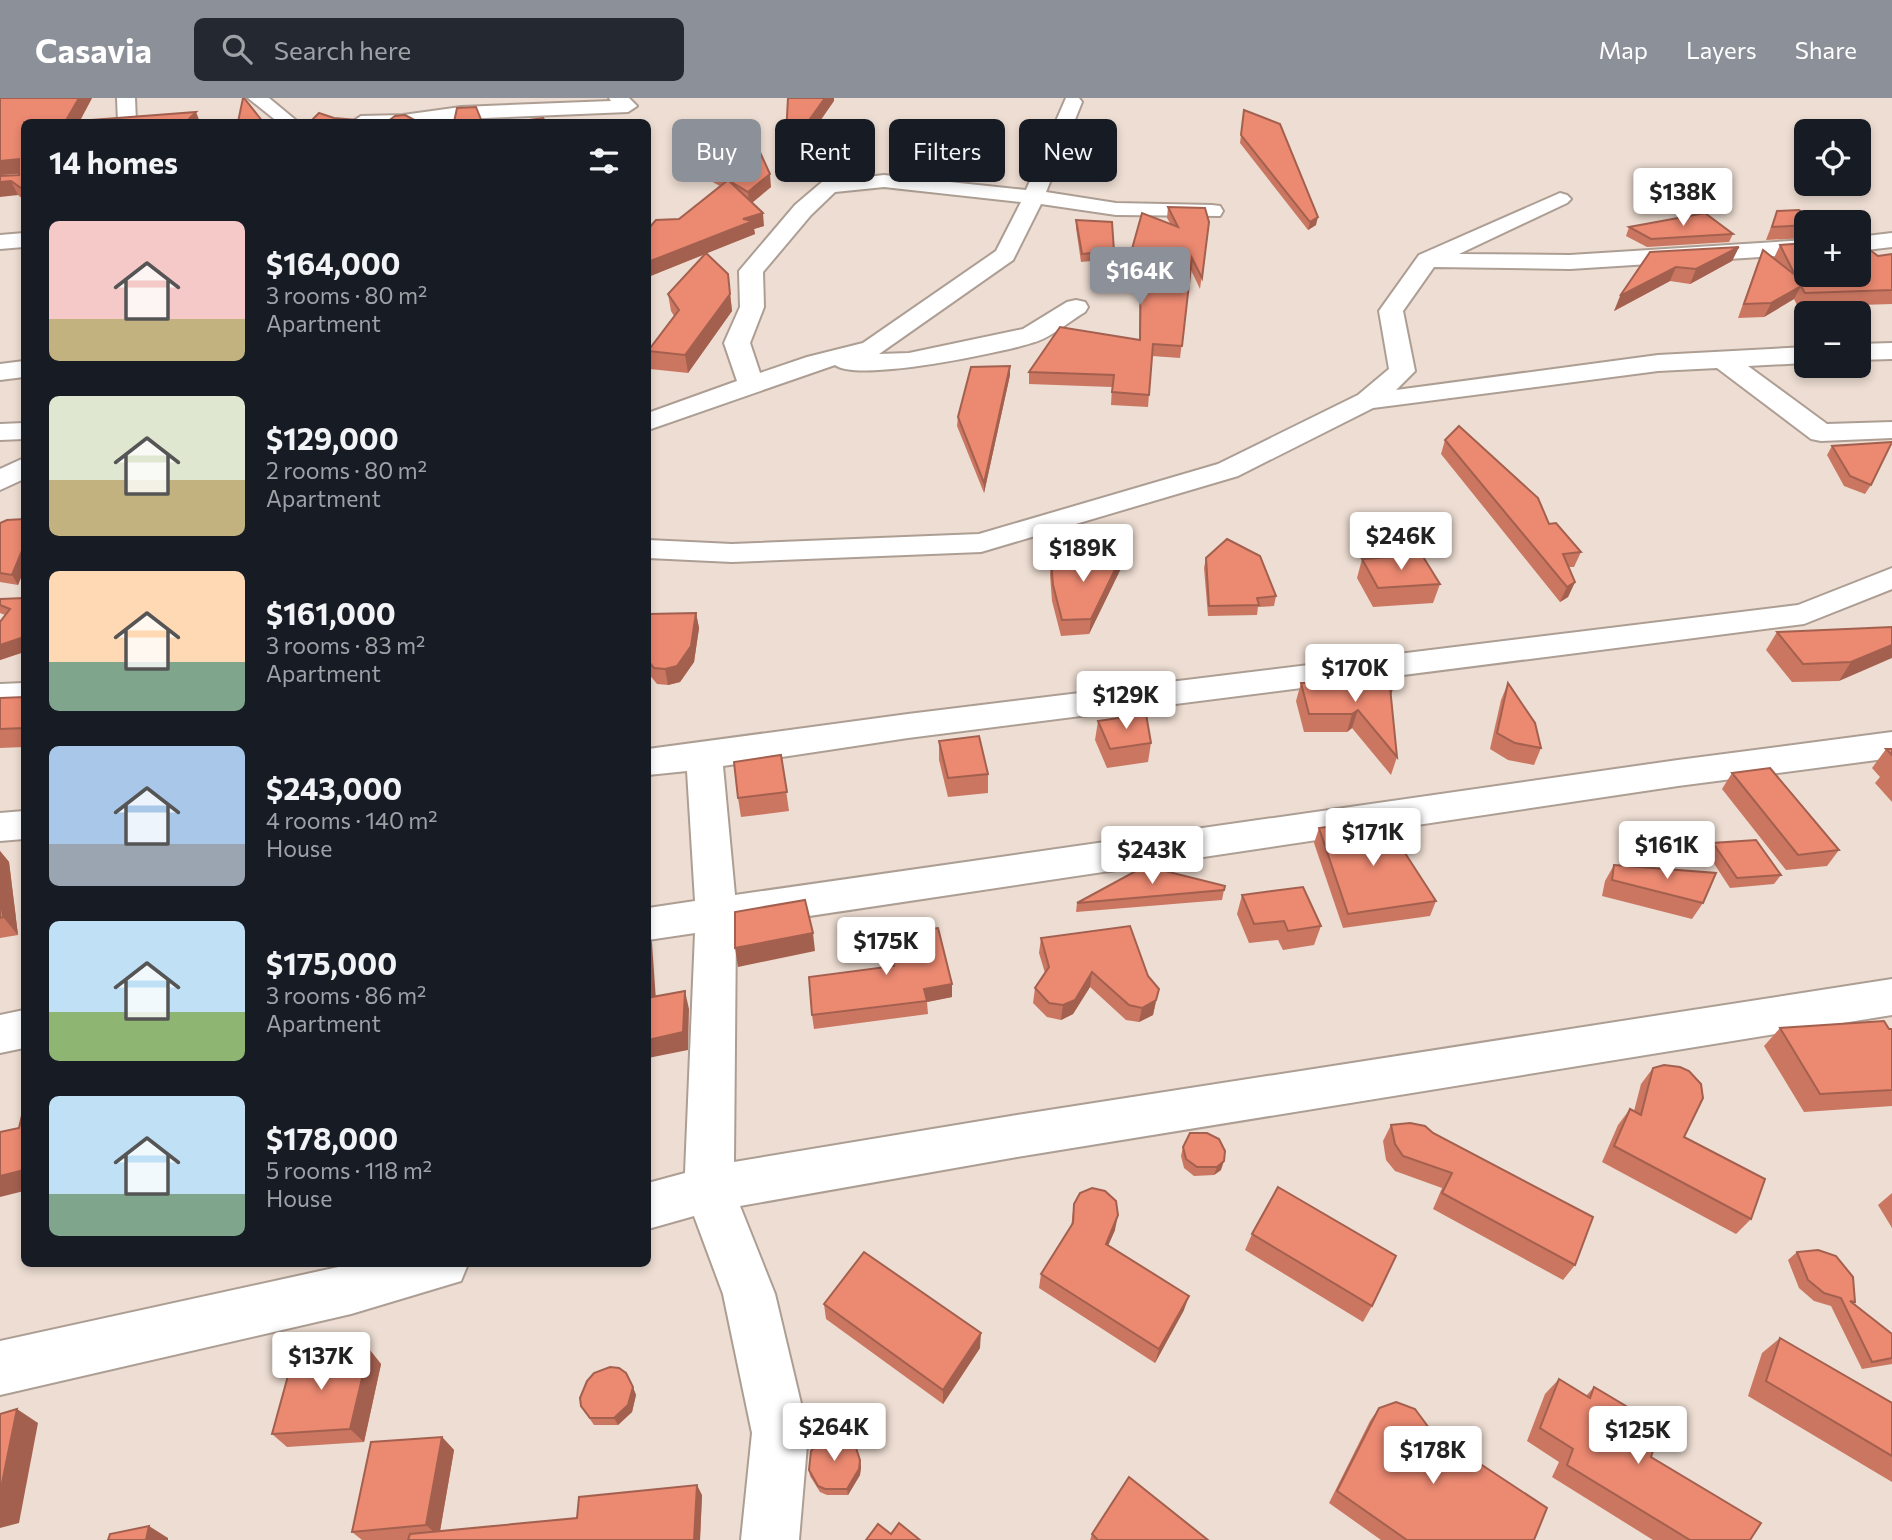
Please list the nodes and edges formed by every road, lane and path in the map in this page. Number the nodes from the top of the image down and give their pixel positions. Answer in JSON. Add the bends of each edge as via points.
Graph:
{"nodes":[{"id":1,"x":126,"y":98,"type":"edge"},
{"id":2,"x":257,"y":98,"type":"edge"},
{"id":3,"x":618,"y":98,"type":"edge"},
{"id":4,"x":1073,"y":102,"type":"dead end"},
{"id":5,"x":127,"y":119,"type":"edge"},
{"id":6,"x":285,"y":119,"type":"edge"},
{"id":7,"x":418,"y":119,"type":"edge"},
{"id":8,"x":1034,"y":197,"type":"junction"},
{"id":9,"x":1560,"y":199,"type":"dead end"},
{"id":10,"x":1212,"y":211,"type":"dead end"},
{"id":11,"x":21,"y":240,"type":"edge"},
{"id":12,"x":1892,"y":240,"type":"edge"},
{"id":13,"x":0,"y":242,"type":"edge"},
{"id":14,"x":1871,"y":242,"type":"edge"},
{"id":15,"x":1794,"y":248,"type":"edge"},
{"id":16,"x":1427,"y":260,"type":"junction"},
{"id":17,"x":1076,"y":307,"type":"dead end"},
{"id":18,"x":1892,"y":351,"type":"edge"},
{"id":19,"x":1871,"y":352,"type":"edge"},
{"id":20,"x":1794,"y":356,"type":"edge"},
{"id":21,"x":1721,"y":359,"type":"junction"},
{"id":22,"x":816,"y":362,"type":"junction"},
{"id":23,"x":21,"y":369,"type":"edge"},
{"id":24,"x":0,"y":372,"type":"edge"},
{"id":25,"x":751,"y":385,"type":"junction"},
{"id":26,"x":1367,"y":401,"type":"junction"},
{"id":27,"x":651,"y":421,"type":"edge"},
{"id":28,"x":1892,"y":430,"type":"edge"},
{"id":29,"x":21,"y":431,"type":"edge"},
{"id":30,"x":0,"y":432,"type":"edge"},
{"id":31,"x":21,"y":469,"type":"edge"},
{"id":32,"x":0,"y":481,"type":"edge"},
{"id":33,"x":651,"y":549,"type":"edge"},
{"id":34,"x":1892,"y":578,"type":"edge"},
{"id":35,"x":21,"y":695,"type":"edge"},
{"id":36,"x":0,"y":696,"type":"edge"},
{"id":37,"x":1892,"y":745,"type":"edge"},
{"id":38,"x":705,"y":756,"type":"junction"},
{"id":39,"x":651,"y":762,"type":"edge"},
{"id":40,"x":21,"y":825,"type":"edge"},
{"id":41,"x":0,"y":827,"type":"edge"},
{"id":42,"x":716,"y":914,"type":"junction"},
{"id":43,"x":651,"y":924,"type":"edge"},
{"id":44,"x":1892,"y":997,"type":"edge"},
{"id":45,"x":21,"y":1030,"type":"edge"},
{"id":46,"x":0,"y":1034,"type":"edge"},
{"id":47,"x":709,"y":1189,"type":"junction"},
{"id":48,"x":651,"y":1205,"type":"edge"},
{"id":49,"x":432,"y":1267,"type":"edge"},
{"id":50,"x":0,"y":1368,"type":"edge"},
{"id":51,"x":770,"y":1540,"type":"edge"}],
"edges":[{"from":1,"to":5,"type":"street"},
{"from":2,"to":6,"type":"street"},
{"from":3,"to":7,"type":"street","via":[[628,106]]},
{"from":4,"to":8,"type":"street"},
{"from":8,"to":10,"type":"street","via":[[1116,209]]},
{"from":8,"to":22,"type":"street","via":[[1006,255],[872,348]]},
{"from":8,"to":25,"type":"street","via":[[884,181],[830,187],[803,210],[751,271],[752,306],[737,343]]},
{"from":9,"to":16,"type":"street"},
{"from":11,"to":13,"type":"street"},
{"from":12,"to":14,"type":"street"},
{"from":15,"to":16,"type":"street","via":[[1570,262]]},
{"from":16,"to":26,"type":"street","via":[[1391,311],[1402,371]]},
{"from":17,"to":22,"type":"street","via":[[1031,335],[909,361]]},
{"from":18,"to":19,"type":"street"},
{"from":20,"to":21,"type":"street"},
{"from":21,"to":26,"type":"street","via":[[1657,363]]},
{"from":21,"to":28,"type":"street","via":[[1821,433]]},
{"from":22,"to":25,"type":"street"},
{"from":23,"to":24,"type":"street"},
{"from":25,"to":27,"type":"street"},
{"from":26,"to":33,"type":"street","via":[[1228,470],[981,543],[732,553]]},
{"from":29,"to":30,"type":"street"},
{"from":31,"to":32,"type":"street"},
{"from":34,"to":38,"type":"street","via":[[1804,614],[908,726]]},
{"from":35,"to":36,"type":"street"},
{"from":37,"to":42,"type":"street"},
{"from":38,"to":39,"type":"street"},
{"from":38,"to":42,"type":"street"},
{"from":40,"to":41,"type":"street"},
{"from":42,"to":43,"type":"street"},
{"from":42,"to":47,"type":"street"},
{"from":44,"to":47,"type":"street"},
{"from":45,"to":46,"type":"street"},
{"from":47,"to":48,"type":"street"},
{"from":47,"to":51,"type":"street","via":[[749,1294],[780,1433]]},
{"from":49,"to":50,"type":"street"}]}
